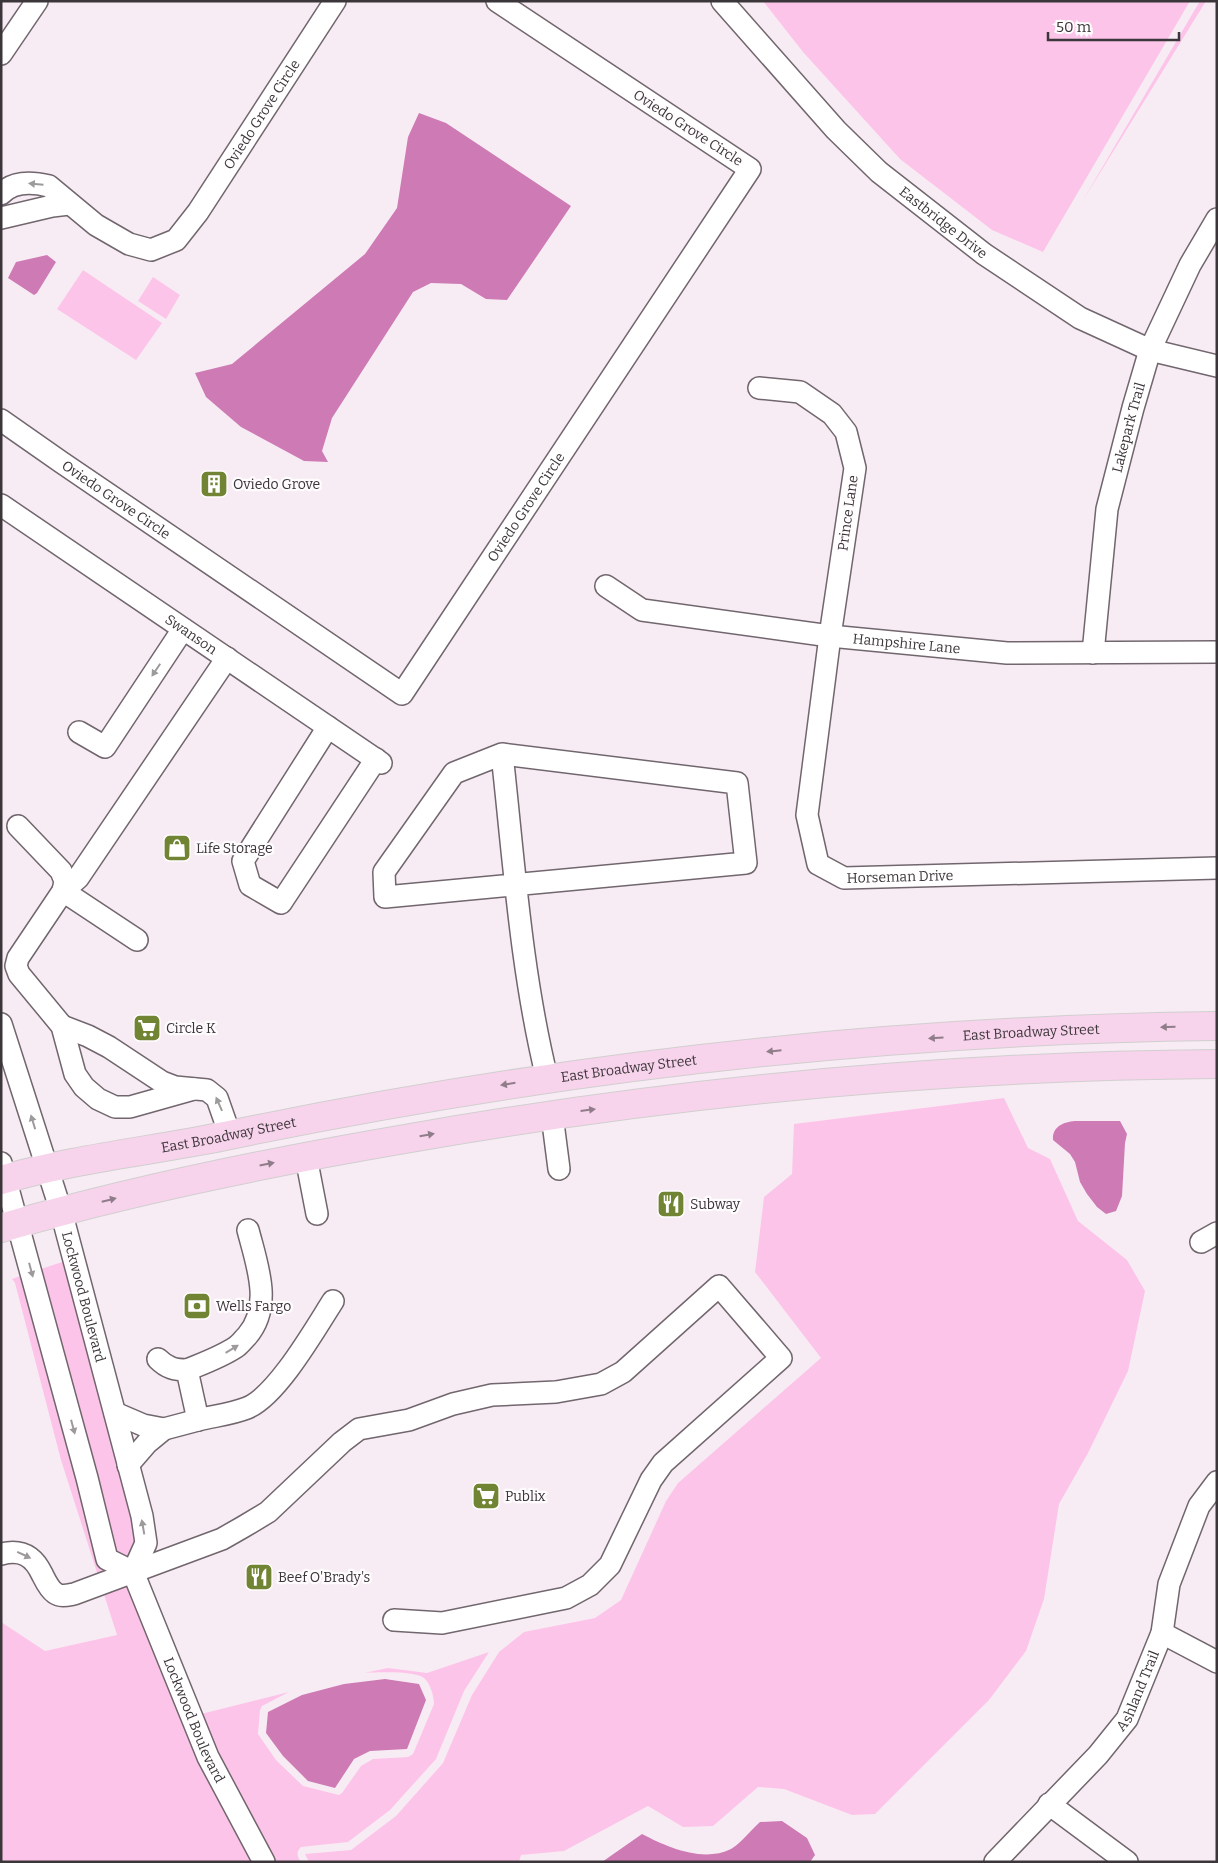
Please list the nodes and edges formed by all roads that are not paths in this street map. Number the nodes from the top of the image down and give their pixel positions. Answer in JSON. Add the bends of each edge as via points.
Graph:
{"nodes":[{"id":1,"x":37,"y":1,"type":"edge"},
{"id":2,"x":335,"y":1,"type":"edge"},
{"id":3,"x":497,"y":1,"type":"edge"},
{"id":4,"x":722,"y":1,"type":"edge"},
{"id":5,"x":1,"y":54,"type":"edge"},
{"id":6,"x":1,"y":194,"type":"edge"},
{"id":7,"x":68,"y":204,"type":"junction"},
{"id":8,"x":1,"y":218,"type":"edge"},
{"id":9,"x":1217,"y":219,"type":"edge"},
{"id":10,"x":1150,"y":350,"type":"junction"},
{"id":11,"x":1217,"y":366,"type":"edge"},
{"id":12,"x":759,"y":388,"type":"dead end"},
{"id":13,"x":1,"y":420,"type":"edge"},
{"id":14,"x":1,"y":505,"type":"edge"},
{"id":15,"x":606,"y":586,"type":"dead end"},
{"id":16,"x":183,"y":629,"type":"junction"},
{"id":17,"x":830,"y":636,"type":"junction"},
{"id":18,"x":1217,"y":652,"type":"edge"},
{"id":19,"x":1092,"y":653,"type":"junction"},
{"id":20,"x":227,"y":658,"type":"junction"},
{"id":21,"x":328,"y":727,"type":"junction"},
{"id":22,"x":79,"y":732,"type":"dead end"},
{"id":23,"x":502,"y":754,"type":"junction"},
{"id":24,"x":18,"y":826,"type":"dead end"},
{"id":25,"x":1217,"y":868,"type":"edge"},
{"id":26,"x":517,"y":884,"type":"junction"},
{"id":27,"x":63,"y":891,"type":"junction"},
{"id":28,"x":137,"y":940,"type":"dead end"},
{"id":29,"x":10,"y":976,"type":"edge"},
{"id":30,"x":1,"y":1024,"type":"edge"},
{"id":31,"x":62,"y":1026,"type":"junction"},
{"id":32,"x":1217,"y":1026,"type":"edge"},
{"id":33,"x":1217,"y":1064,"type":"edge"},
{"id":34,"x":547,"y":1078,"type":"junction"},
{"id":35,"x":181,"y":1090,"type":"junction"},
{"id":36,"x":552,"y":1115,"type":"junction"},
{"id":37,"x":230,"y":1135,"type":"junction"},
{"id":38,"x":306,"y":1157,"type":"junction"},
{"id":39,"x":47,"y":1169,"type":"junction"},
{"id":40,"x":559,"y":1169,"type":"dead end"},
{"id":41,"x":3,"y":1174,"type":"edge"},
{"id":42,"x":61,"y":1212,"type":"junction"},
{"id":43,"x":317,"y":1214,"type":"dead end"},
{"id":44,"x":10,"y":1226,"type":"edge"},
{"id":45,"x":248,"y":1230,"type":"dead end"},
{"id":46,"x":333,"y":1301,"type":"dead end"},
{"id":47,"x":158,"y":1359,"type":"dead end"},
{"id":48,"x":187,"y":1370,"type":"junction"},
{"id":49,"x":115,"y":1413,"type":"junction"},
{"id":50,"x":198,"y":1420,"type":"junction"},
{"id":51,"x":164,"y":1429,"type":"junction"},
{"id":52,"x":128,"y":1465,"type":"junction"},
{"id":53,"x":1217,"y":1482,"type":"edge"},
{"id":54,"x":1,"y":1554,"type":"edge"},
{"id":55,"x":133,"y":1572,"type":"junction"},
{"id":56,"x":394,"y":1620,"type":"dead end"},
{"id":57,"x":1162,"y":1633,"type":"junction"},
{"id":58,"x":1217,"y":1662,"type":"edge"},
{"id":59,"x":1049,"y":1804,"type":"junction"},
{"id":60,"x":264,"y":1862,"type":"edge"},
{"id":61,"x":994,"y":1862,"type":"edge"},
{"id":62,"x":1127,"y":1862,"type":"edge"}],
"edges":[{"from":1,"to":5,"type":"street"},
{"from":2,"to":7,"type":"street","name":"Oviedo Grove Circle","via":[[198,212],[176,240],[151,250],[129,244]]},
{"from":3,"to":13,"type":"street","name":"Oviedo Grove Circle","via":[[750,168],[402,694]]},
{"from":4,"to":10,"type":"street","name":"Eastbridge Drive","via":[[836,130],[879,172],[984,254],[1080,318]]},
{"from":7,"to":6,"type":"street","name":"Oviedo Grove Circle","one_way":true,"via":[[49,186],[41,184],[21,184]]},
{"from":7,"to":8,"type":"street"},
{"from":9,"to":10,"type":"street","name":"Lakepark Trail","via":[[1190,265]]},
{"from":10,"to":11,"type":"street","name":"Eastbridge Drive"},
{"from":10,"to":19,"type":"street","name":"Lakepark Trail","via":[[1107,509]]},
{"from":12,"to":17,"type":"street","name":"Prince Lane","via":[[800,392],[832,414],[846,432],[855,468]]},
{"from":14,"to":16,"type":"street","name":"Swanson"},
{"from":15,"to":17,"type":"street","name":"Hampshire Lane","via":[[642,610]]},
{"from":16,"to":20,"type":"street","name":"Swanson"},
{"from":16,"to":22,"type":"street","one_way":true,"via":[[105,747]]},
{"from":17,"to":19,"type":"street","name":"Hampshire Lane","via":[[1007,653]]},
{"from":17,"to":25,"type":"street","name":"Horseman Drive","via":[[807,815],[818,864],[844,878]]},
{"from":18,"to":19,"type":"street","name":"Hampshire Lane"},
{"from":20,"to":21,"type":"street","name":"Swanson"},
{"from":20,"to":27,"type":"street","via":[[78,878]]},
{"from":21,"to":21,"type":"street","name":"Swanson","via":[[379,761],[281,904],[250,885],[243,861]]},
{"from":23,"to":26,"type":"street"},
{"from":23,"to":26,"type":"street","via":[[454,773],[384,872],[385,897]]},
{"from":23,"to":26,"type":"street","via":[[736,783],[739,801],[746,863]]},
{"from":24,"to":27,"type":"street","via":[[60,871],[65,881]]},
{"from":26,"to":34,"type":"street","via":[[538,1040]]},
{"from":27,"to":28,"type":"street"},
{"from":27,"to":29,"type":"street","via":[[18,958]]},
{"from":29,"to":31,"type":"street"},
{"from":39,"to":30,"type":"street","name":"Lockwood Boulevard","one_way":true},
{"from":31,"to":35,"type":"street","via":[[109,1047],[162,1082]]},
{"from":31,"to":35,"type":"street","via":[[75,1074],[98,1099],[115,1107],[130,1107]]},
{"from":32,"to":34,"type":"main road","name":"East Broadway Street","one_way":true,"via":[[1060,1031],[799,1048]]},
{"from":36,"to":33,"type":"main road","one_way":true,"via":[[854,1081],[1065,1067]]},
{"from":34,"to":36,"type":"main road"},
{"from":34,"to":37,"type":"main road","name":"East Broadway Street","one_way":true},
{"from":37,"to":35,"type":"street","one_way":true,"via":[[218,1098],[207,1090]]},
{"from":38,"to":36,"type":"main road","one_way":true},
{"from":36,"to":40,"type":"street"},
{"from":37,"to":39,"type":"main road","name":"East Broadway Street"},
{"from":42,"to":38,"type":"main road","one_way":true},
{"from":38,"to":43,"type":"street"},
{"from":39,"to":41,"type":"main road","name":"East Broadway Street"},
{"from":39,"to":42,"type":"street","name":"Lockwood Boulevard"},
{"from":41,"to":44,"type":"street"},
{"from":42,"to":44,"type":"main road"},
{"from":42,"to":49,"type":"street","name":"Lockwood Boulevard"},
{"from":44,"to":55,"type":"street","one_way":true,"via":[[87,1478],[107,1559]]},
{"from":48,"to":45,"type":"street","one_way":true,"via":[[238,1346],[260,1314],[259,1272]]},
{"from":46,"to":50,"type":"street","via":[[290,1365],[263,1398],[248,1408]]},
{"from":47,"to":48,"type":"street","via":[[166,1366]]},
{"from":48,"to":50,"type":"street"},
{"from":49,"to":51,"type":"street","via":[[143,1425]]},
{"from":49,"to":52,"type":"street","name":"Lockwood Boulevard"},
{"from":50,"to":51,"type":"street"},
{"from":51,"to":52,"type":"street"},
{"from":55,"to":52,"type":"street","name":"Lockwood Boulevard","one_way":true,"via":[[146,1543]]},
{"from":53,"to":57,"type":"street","name":"Ashland Trail","via":[[1199,1506],[1169,1584]]},
{"from":54,"to":55,"type":"street","one_way":true,"via":[[14,1551],[28,1556],[55,1594],[64,1596]]},
{"from":55,"to":56,"type":"street","via":[[243,1528],[268,1512],[359,1429],[409,1420],[453,1404],[492,1395],[556,1392],[601,1384],[623,1372],[719,1286],[781,1358],[663,1463],[651,1480],[610,1565],[590,1585],[566,1598],[442,1623]]},
{"from":55,"to":60,"type":"street","name":"Lockwood Boulevard","via":[[208,1757]]},
{"from":57,"to":58,"type":"street"},
{"from":57,"to":59,"type":"street","name":"Ashland Trail","via":[[1127,1719],[1098,1755]]},
{"from":59,"to":61,"type":"street","name":"Ashland Trail"},
{"from":59,"to":62,"type":"street"}]}
